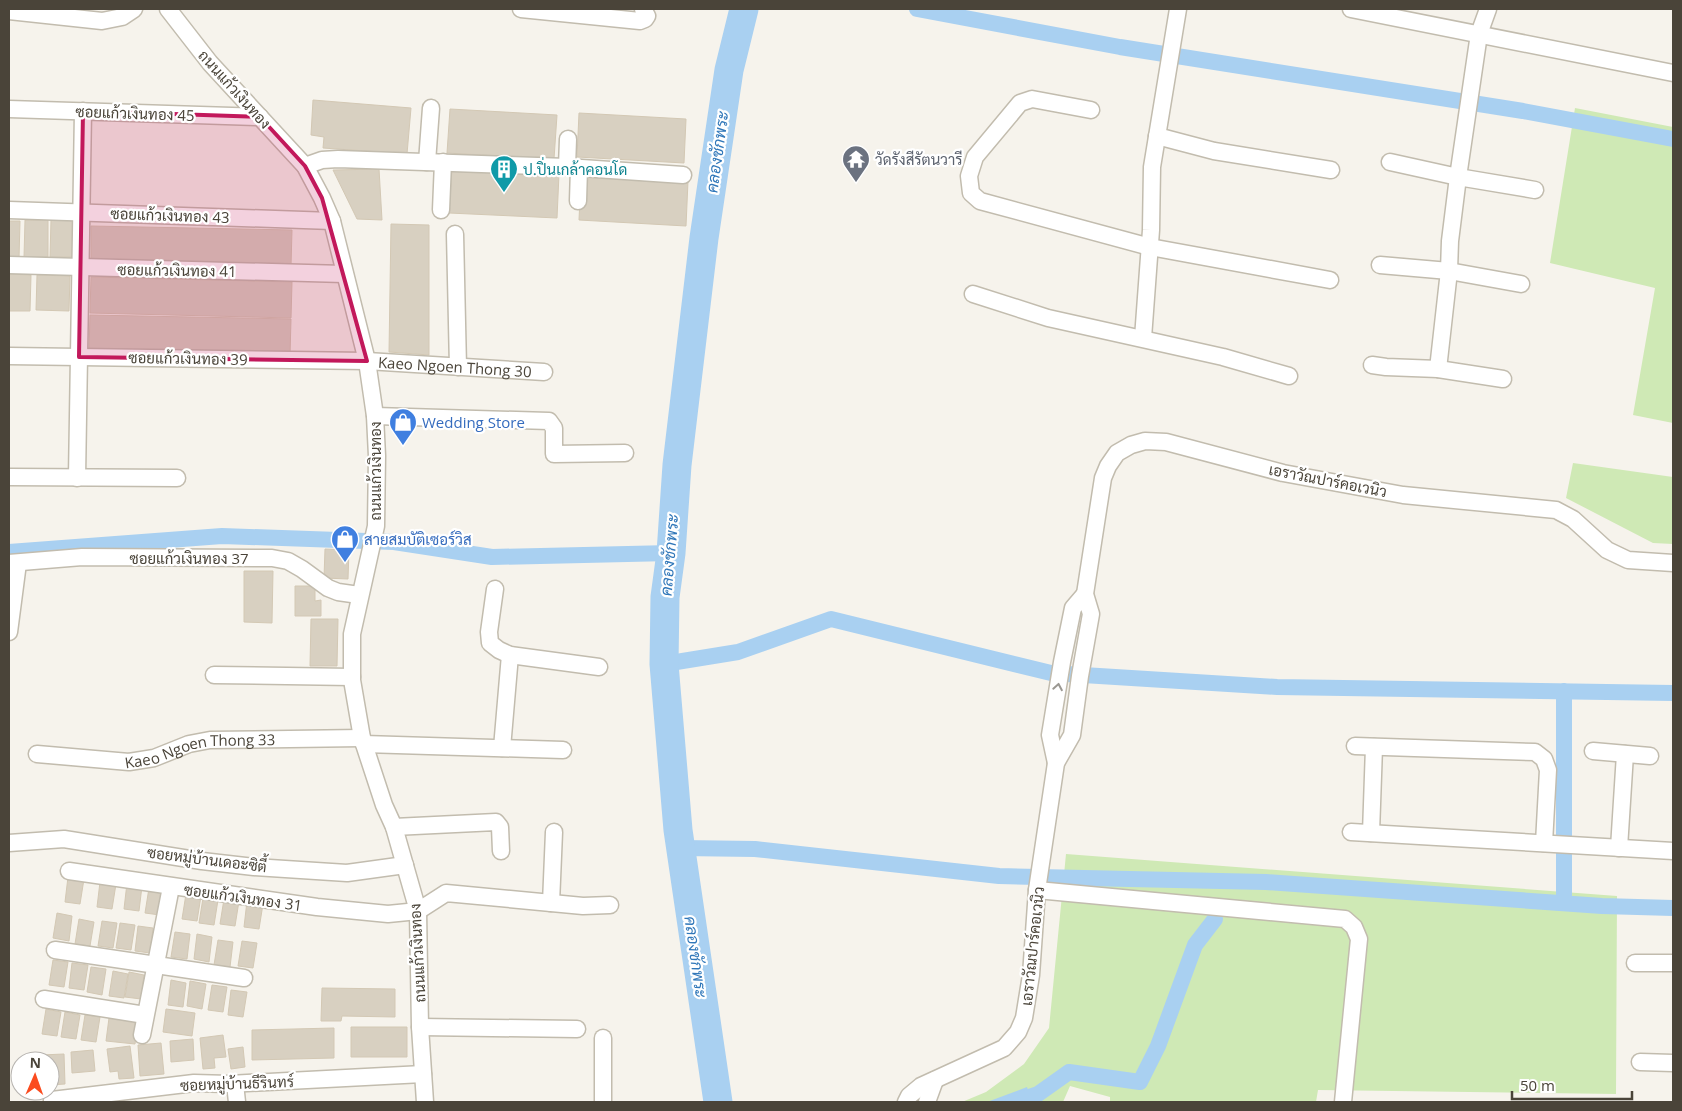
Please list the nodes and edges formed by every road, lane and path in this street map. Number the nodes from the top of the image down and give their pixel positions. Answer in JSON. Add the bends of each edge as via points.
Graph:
{"nodes":[{"id":1,"x":134,"y":9,"type":"edge"},
{"id":2,"x":168,"y":9,"type":"edge"},
{"id":3,"x":521,"y":9,"type":"edge"},
{"id":4,"x":644,"y":9,"type":"edge"},
{"id":5,"x":1351,"y":9,"type":"edge"},
{"id":6,"x":1488,"y":9,"type":"edge"},
{"id":7,"x":9,"y":11,"type":"edge"},
{"id":8,"x":1177,"y":15,"type":"edge"},
{"id":9,"x":1479,"y":34,"type":"junction"},
{"id":10,"x":1673,"y":73,"type":"edge"},
{"id":11,"x":431,"y":108,"type":"dead end"},
{"id":12,"x":9,"y":109,"type":"edge"},
{"id":13,"x":1091,"y":110,"type":"dead end"},
{"id":14,"x":84,"y":111,"type":"junction"},
{"id":15,"x":260,"y":117,"type":"junction"},
{"id":16,"x":1156,"y":136,"type":"junction"},
{"id":17,"x":568,"y":139,"type":"dead end"},
{"id":18,"x":435,"y":162,"type":"junction"},
{"id":19,"x":1390,"y":162,"type":"dead end"},
{"id":20,"x":305,"y":166,"type":"junction"},
{"id":21,"x":573,"y":167,"type":"junction"},
{"id":22,"x":1331,"y":170,"type":"dead end"},
{"id":23,"x":683,"y":175,"type":"dead end"},
{"id":24,"x":1458,"y":177,"type":"junction"},
{"id":25,"x":1535,"y":190,"type":"dead end"},
{"id":26,"x":578,"y":201,"type":"dead end"},
{"id":27,"x":9,"y":210,"type":"edge"},
{"id":28,"x":441,"y":210,"type":"dead end"},
{"id":29,"x":82,"y":212,"type":"junction"},
{"id":30,"x":332,"y":221,"type":"junction"},
{"id":31,"x":455,"y":234,"type":"dead end"},
{"id":32,"x":1150,"y":247,"type":"junction"},
{"id":33,"x":1380,"y":265,"type":"dead end"},
{"id":34,"x":9,"y":266,"type":"edge"},
{"id":35,"x":81,"y":267,"type":"junction"},
{"id":36,"x":1448,"y":271,"type":"junction"},
{"id":37,"x":344,"y":274,"type":"junction"},
{"id":38,"x":1330,"y":280,"type":"dead end"},
{"id":39,"x":1521,"y":284,"type":"dead end"},
{"id":40,"x":973,"y":294,"type":"dead end"},
{"id":41,"x":1143,"y":338,"type":"junction"},
{"id":42,"x":9,"y":356,"type":"edge"},
{"id":43,"x":79,"y":357,"type":"junction"},
{"id":44,"x":367,"y":360,"type":"junction"},
{"id":45,"x":1372,"y":365,"type":"dead end"},
{"id":46,"x":458,"y":367,"type":"junction"},
{"id":47,"x":1438,"y":369,"type":"junction"},
{"id":48,"x":544,"y":372,"type":"dead end"},
{"id":49,"x":1289,"y":376,"type":"dead end"},
{"id":50,"x":1503,"y":379,"type":"dead end"},
{"id":51,"x":375,"y":416,"type":"junction"},
{"id":52,"x":625,"y":453,"type":"dead end"},
{"id":53,"x":9,"y":477,"type":"edge"},
{"id":54,"x":77,"y":478,"type":"junction"},
{"id":55,"x":177,"y":478,"type":"dead end"},
{"id":56,"x":13,"y":563,"type":"edge"},
{"id":57,"x":1673,"y":563,"type":"edge"},
{"id":58,"x":495,"y":589,"type":"dead end"},
{"id":59,"x":1085,"y":594,"type":"junction"},
{"id":60,"x":359,"y":595,"type":"junction"},
{"id":61,"x":9,"y":632,"type":"edge"},
{"id":62,"x":510,"y":654,"type":"junction"},
{"id":63,"x":600,"y":667,"type":"dead end"},
{"id":64,"x":214,"y":675,"type":"dead end"},
{"id":65,"x":352,"y":677,"type":"junction"},
{"id":66,"x":363,"y":741,"type":"junction"},
{"id":67,"x":1355,"y":746,"type":"dead end"},
{"id":68,"x":1374,"y":747,"type":"junction"},
{"id":69,"x":502,"y":748,"type":"junction"},
{"id":70,"x":563,"y":750,"type":"dead end"},
{"id":71,"x":1593,"y":752,"type":"dead end"},
{"id":72,"x":38,"y":754,"type":"dead end"},
{"id":73,"x":1625,"y":754,"type":"junction"},
{"id":74,"x":1650,"y":756,"type":"dead end"},
{"id":75,"x":1056,"y":763,"type":"junction"},
{"id":76,"x":394,"y":827,"type":"junction"},
{"id":77,"x":554,"y":832,"type":"dead end"},
{"id":78,"x":1351,"y":832,"type":"dead end"},
{"id":79,"x":1371,"y":833,"type":"junction"},
{"id":80,"x":9,"y":843,"type":"edge"},
{"id":81,"x":1558,"y":844,"type":"junction"},
{"id":82,"x":1619,"y":848,"type":"junction"},
{"id":83,"x":500,"y":851,"type":"dead end"},
{"id":84,"x":1673,"y":851,"type":"edge"},
{"id":85,"x":406,"y":865,"type":"junction"},
{"id":86,"x":69,"y":871,"type":"dead end"},
{"id":87,"x":171,"y":887,"type":"junction"},
{"id":88,"x":1037,"y":889,"type":"junction"},
{"id":89,"x":551,"y":903,"type":"junction"},
{"id":90,"x":610,"y":905,"type":"dead end"},
{"id":91,"x":418,"y":911,"type":"junction"},
{"id":92,"x":56,"y":950,"type":"dead end"},
{"id":93,"x":1635,"y":963,"type":"dead end"},
{"id":94,"x":1673,"y":963,"type":"edge"},
{"id":95,"x":156,"y":965,"type":"junction"},
{"id":96,"x":244,"y":978,"type":"dead end"},
{"id":97,"x":44,"y":999,"type":"dead end"},
{"id":98,"x":145,"y":1015,"type":"junction"},
{"id":99,"x":420,"y":1026,"type":"junction"},
{"id":100,"x":577,"y":1029,"type":"dead end"},
{"id":101,"x":142,"y":1035,"type":"dead end"},
{"id":102,"x":603,"y":1038,"type":"dead end"},
{"id":103,"x":1640,"y":1062,"type":"dead end"},
{"id":104,"x":1673,"y":1063,"type":"edge"},
{"id":105,"x":423,"y":1074,"type":"junction"},
{"id":106,"x":935,"y":1080,"type":"junction"},
{"id":107,"x":235,"y":1084,"type":"junction"},
{"id":108,"x":60,"y":1099,"type":"edge"},
{"id":109,"x":908,"y":1099,"type":"edge"},
{"id":110,"x":237,"y":1102,"type":"edge"},
{"id":111,"x":425,"y":1102,"type":"edge"},
{"id":112,"x":603,"y":1102,"type":"edge"},
{"id":113,"x":927,"y":1102,"type":"edge"},
{"id":114,"x":1343,"y":1102,"type":"edge"}],
"edges":[{"from":1,"to":7,"type":"street","via":[[122,17],[102,22]]},
{"from":2,"to":15,"type":"street","name":"ถนนแก้วเงินทอง","via":[[210,63]]},
{"from":3,"to":4,"type":"street","via":[[640,21],[647,16]]},
{"from":5,"to":9,"type":"street"},
{"from":6,"to":9,"type":"street"},
{"from":8,"to":16,"type":"street"},
{"from":9,"to":10,"type":"street"},
{"from":9,"to":24,"type":"street"},
{"from":11,"to":18,"type":"street"},
{"from":12,"to":14,"type":"street","name":"ซอยแก้วเงินทอง 45"},
{"from":13,"to":32,"type":"street","via":[[1032,99],[1020,103],[975,158],[969,176],[971,193],[980,201]]},
{"from":14,"to":15,"type":"street","name":"ซอยแก้วเงินทอง 45"},
{"from":14,"to":29,"type":"street"},
{"from":15,"to":20,"type":"street","name":"ถนนแก้วเงินทอง"},
{"from":16,"to":22,"type":"street","via":[[1214,151]]},
{"from":16,"to":32,"type":"street"},
{"from":17,"to":21,"type":"street"},
{"from":18,"to":20,"type":"street","via":[[322,160]]},
{"from":18,"to":21,"type":"street"},
{"from":18,"to":28,"type":"street"},
{"from":19,"to":24,"type":"street"},
{"from":20,"to":30,"type":"street","name":"ถนนแก้วเงินทอง"},
{"from":21,"to":23,"type":"street"},
{"from":21,"to":26,"type":"street"},
{"from":24,"to":25,"type":"street"},
{"from":24,"to":36,"type":"street"},
{"from":27,"to":29,"type":"street","name":"ซอยแก้วเงินทอง 43"},
{"from":29,"to":30,"type":"street","name":"ซอยแก้วเงินทอง 43"},
{"from":29,"to":35,"type":"street"},
{"from":30,"to":37,"type":"street","name":"ถนนแก้วเงินทอง"},
{"from":31,"to":46,"type":"street"},
{"from":32,"to":38,"type":"street"},
{"from":32,"to":41,"type":"street"},
{"from":33,"to":36,"type":"street"},
{"from":34,"to":35,"type":"street","name":"ซอยแก้วเงินทอง 41"},
{"from":35,"to":37,"type":"street","name":"ซอยแก้วเงินทอง 41"},
{"from":35,"to":43,"type":"street"},
{"from":36,"to":39,"type":"street"},
{"from":36,"to":47,"type":"street"},
{"from":37,"to":44,"type":"street","name":"ถนนแก้วเงินทอง"},
{"from":40,"to":41,"type":"street","via":[[1048,318]]},
{"from":41,"to":49,"type":"street"},
{"from":42,"to":43,"type":"street","name":"ซอยแก้วเงินทอง 39"},
{"from":43,"to":44,"type":"street","name":"ซอยแก้วเงินทอง 39"},
{"from":43,"to":54,"type":"street"},
{"from":44,"to":46,"type":"street","name":"Kaeo Ngoen Thong 30"},
{"from":44,"to":51,"type":"street","name":"ถนนแก้วเงินทอง"},
{"from":45,"to":47,"type":"street"},
{"from":46,"to":48,"type":"street","name":"Kaeo Ngoen Thong 30"},
{"from":47,"to":50,"type":"street"},
{"from":51,"to":52,"type":"street","via":[[549,421],[554,428],[554,454]]},
{"from":51,"to":60,"type":"street","name":"ถนนแก้วเงินทอง","via":[[378,456],[376,526]]},
{"from":53,"to":54,"type":"street"},
{"from":54,"to":55,"type":"street"},
{"from":56,"to":60,"type":"street","name":"ซอยแก้วเงินทอง 37","via":[[82,557],[272,558],[302,568],[328,588]]},
{"from":56,"to":61,"type":"street"},
{"from":57,"to":59,"type":"street","name":"เอราวัณปาร์คอเวนิว","via":[[1628,560],[1607,550],[1573,518],[1556,510],[1403,495],[1283,473],[1166,442],[1145,441],[1117,453],[1103,478]]},
{"from":58,"to":62,"type":"street","via":[[490,643]]},
{"from":59,"to":75,"type":"street","name":"เอราวัณปาร์คอเวนิว","via":[[1091,614],[1072,735]]},
{"from":75,"to":59,"type":"street","name":"เอราวัณปาร์คอเวนิว","one_way":true,"via":[[1050,735],[1073,608]]},
{"from":60,"to":65,"type":"street","name":"ถนนแก้วเงินทอง","via":[[352,634]]},
{"from":62,"to":63,"type":"street"},
{"from":62,"to":69,"type":"street"},
{"from":64,"to":65,"type":"street"},
{"from":65,"to":66,"type":"street","name":"ถนนแก้วเงินทอง"},
{"from":66,"to":69,"type":"street","name":"Kaeo Ngoen Thong 33"},
{"from":66,"to":72,"type":"street","name":"Kaeo Ngoen Thong 33","via":[[210,740],[189,744],[154,758],[129,762]]},
{"from":66,"to":76,"type":"street","name":"ถนนแก้วเงินทอง"},
{"from":67,"to":68,"type":"street"},
{"from":68,"to":79,"type":"street"},
{"from":68,"to":81,"type":"street","via":[[1535,752],[1544,758],[1548,770]]},
{"from":69,"to":70,"type":"street","name":"Kaeo Ngoen Thong 33"},
{"from":71,"to":73,"type":"street"},
{"from":73,"to":74,"type":"street"},
{"from":73,"to":82,"type":"street"},
{"from":75,"to":88,"type":"street","name":"เอราวัณปาร์คอเวนิว"},
{"from":76,"to":83,"type":"street","via":[[496,822],[500,826]]},
{"from":76,"to":85,"type":"street","name":"ถนนแก้วเงินทอง"},
{"from":77,"to":89,"type":"street"},
{"from":78,"to":79,"type":"street"},
{"from":79,"to":81,"type":"street"},
{"from":80,"to":85,"type":"street","name":"ซอยหมู่บ้านเดอะซิตี้","via":[[64,839],[202,861],[347,873]]},
{"from":81,"to":82,"type":"street"},
{"from":82,"to":84,"type":"street"},
{"from":85,"to":91,"type":"street","name":"ถนนแก้วเงินทอง"},
{"from":86,"to":87,"type":"street","name":"ซอยแก้วเงินทอง 31"},
{"from":87,"to":91,"type":"street","name":"ซอยแก้วเงินทอง 31","via":[[388,914]]},
{"from":87,"to":95,"type":"street"},
{"from":88,"to":106,"type":"street","name":"เอราวัณปาร์คอเวนิว","via":[[1031,975],[1024,1018],[1018,1032],[1004,1048]]},
{"from":88,"to":114,"type":"street","via":[[1345,919],[1354,927],[1359,939]]},
{"from":89,"to":90,"type":"street"},
{"from":89,"to":91,"type":"street","via":[[446,893]]},
{"from":91,"to":99,"type":"street","name":"ถนนแก้วเงินทอง"},
{"from":92,"to":95,"type":"street"},
{"from":93,"to":94,"type":"street"},
{"from":95,"to":96,"type":"street"},
{"from":95,"to":98,"type":"street"},
{"from":97,"to":98,"type":"street"},
{"from":98,"to":101,"type":"street"},
{"from":99,"to":100,"type":"street"},
{"from":99,"to":105,"type":"street","name":"ถนนแก้วเงินทอง"},
{"from":102,"to":112,"type":"street"},
{"from":103,"to":104,"type":"street"},
{"from":105,"to":107,"type":"street","name":"ซอยหมู่บ้านธีรินทร์"},
{"from":105,"to":111,"type":"street","name":"ถนนแก้วเงินทอง"},
{"from":106,"to":109,"type":"street","name":"เอราวัณปาร์คอเวนิว","via":[[922,1086]]},
{"from":106,"to":113,"type":"street"},
{"from":107,"to":108,"type":"street","name":"ซอยหมู่บ้านธีรินทร์","via":[[194,1083]]},
{"from":107,"to":110,"type":"street"}]}
